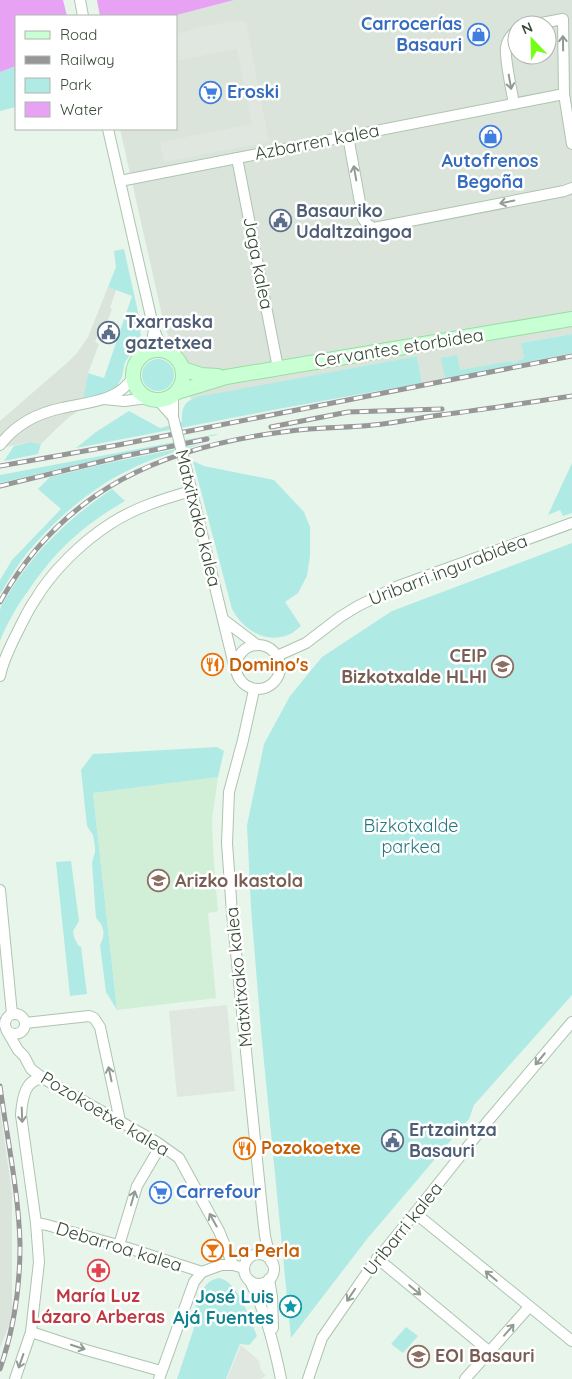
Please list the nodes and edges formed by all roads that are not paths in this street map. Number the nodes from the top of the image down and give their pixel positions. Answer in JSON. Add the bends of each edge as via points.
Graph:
{"nodes":[{"id":1,"x":80,"y":0,"type":"edge"},
{"id":2,"x":83,"y":15,"type":"edge"},
{"id":3,"x":557,"y":20,"type":"edge"},
{"id":4,"x":507,"y":43,"type":"edge"},
{"id":5,"x":507,"y":61,"type":"edge"},
{"id":6,"x":508,"y":65,"type":"edge"},
{"id":7,"x":564,"y":94,"type":"junction"},
{"id":8,"x":514,"y":104,"type":"junction"},
{"id":9,"x":108,"y":130,"type":"edge"},
{"id":10,"x":348,"y":136,"type":"junction"},
{"id":11,"x":572,"y":144,"type":"edge"},
{"id":12,"x":237,"y":158,"type":"junction"},
{"id":13,"x":120,"y":181,"type":"junction"},
{"id":14,"x":572,"y":188,"type":"edge"},
{"id":15,"x":572,"y":319,"type":"edge"},
{"id":16,"x":154,"y":330,"type":"junction"},
{"id":17,"x":167,"y":351,"type":"junction"},
{"id":18,"x":147,"y":353,"type":"junction"},
{"id":19,"x":278,"y":368,"type":"junction"},
{"id":20,"x":183,"y":369,"type":"junction"},
{"id":21,"x":133,"y":377,"type":"junction"},
{"id":22,"x":226,"y":377,"type":"junction"},
{"id":23,"x":175,"y":394,"type":"junction"},
{"id":24,"x":103,"y":399,"type":"junction"},
{"id":25,"x":153,"y":399,"type":"junction"},
{"id":26,"x":173,"y":417,"type":"junction"},
{"id":27,"x":0,"y":445,"type":"edge"},
{"id":28,"x":191,"y":492,"type":"junction"},
{"id":29,"x":572,"y":523,"type":"edge"},
{"id":30,"x":224,"y":620,"type":"junction"},
{"id":31,"x":257,"y":645,"type":"junction"},
{"id":32,"x":277,"y":656,"type":"junction"},
{"id":33,"x":235,"y":669,"type":"junction"},
{"id":34,"x":0,"y":676,"type":"edge"},
{"id":35,"x":254,"y":690,"type":"junction"},
{"id":36,"x":0,"y":890,"type":"edge"},
{"id":37,"x":6,"y":1016,"type":"edge"},
{"id":38,"x":23,"y":1027,"type":"junction"},
{"id":39,"x":570,"y":1028,"type":"edge"},
{"id":40,"x":8,"y":1031,"type":"junction"},
{"id":41,"x":24,"y":1056,"type":"junction"},
{"id":42,"x":31,"y":1069,"type":"junction"},
{"id":43,"x":44,"y":1079,"type":"junction"},
{"id":44,"x":31,"y":1082,"type":"junction"},
{"id":45,"x":120,"y":1122,"type":"junction"},
{"id":46,"x":161,"y":1145,"type":"junction"},
{"id":47,"x":415,"y":1214,"type":"junction"},
{"id":48,"x":36,"y":1224,"type":"junction"},
{"id":49,"x":265,"y":1236,"type":"junction"},
{"id":50,"x":120,"y":1245,"type":"junction"},
{"id":51,"x":250,"y":1257,"type":"junction"},
{"id":52,"x":377,"y":1258,"type":"junction"},
{"id":53,"x":271,"y":1262,"type":"junction"},
{"id":54,"x":233,"y":1265,"type":"junction"},
{"id":55,"x":244,"y":1268,"type":"junction"},
{"id":56,"x":202,"y":1272,"type":"junction"},
{"id":57,"x":269,"y":1279,"type":"junction"},
{"id":58,"x":250,"y":1281,"type":"junction"},
{"id":59,"x":529,"y":1307,"type":"junction"},
{"id":60,"x":31,"y":1332,"type":"junction"},
{"id":61,"x":572,"y":1341,"type":"edge"},
{"id":62,"x":274,"y":1347,"type":"junction"},
{"id":63,"x":490,"y":1352,"type":"junction"},
{"id":64,"x":160,"y":1375,"type":"edge"},
{"id":65,"x":308,"y":1378,"type":"edge"},
{"id":66,"x":15,"y":1379,"type":"edge"},
{"id":67,"x":281,"y":1379,"type":"edge"},
{"id":68,"x":465,"y":1379,"type":"edge"}],
"edges":[{"from":1,"to":2,"type":"street"},
{"from":7,"to":3,"type":"street","one_way":true,"via":[[562,19]]},
{"from":4,"to":5,"type":"street","one_way":true},
{"from":6,"to":8,"type":"street","one_way":true},
{"from":7,"to":8,"type":"street","name":"Azbarren kalea"},
{"from":7,"to":11,"type":"street"},
{"from":8,"to":10,"type":"street","name":"Azbarren kalea"},
{"from":9,"to":13,"type":"street"},
{"from":10,"to":12,"type":"street","name":"Azbarren kalea"},
{"from":14,"to":10,"type":"street","one_way":true,"via":[[374,228],[363,219]]},
{"from":12,"to":13,"type":"street","name":"Azbarren kalea"},
{"from":12,"to":19,"type":"street","name":"Jaga kalea"},
{"from":13,"to":16,"type":"street"},
{"from":15,"to":19,"type":"street","name":"Cervantes etorbidea"},
{"from":16,"to":17,"type":"street"},
{"from":16,"to":18,"type":"street"},
{"from":17,"to":18,"type":"street"},
{"from":17,"to":20,"type":"street","via":[[180,361]]},
{"from":18,"to":21,"type":"street","via":[[136,363]]},
{"from":19,"to":22,"type":"street","name":"Cervantes etorbidea"},
{"from":20,"to":22,"type":"street","name":"Cervantes etorbidea","via":[[201,375]]},
{"from":20,"to":23,"type":"street","via":[[184,377]]},
{"from":21,"to":24,"type":"street","via":[[125,389]]},
{"from":21,"to":25,"type":"street","via":[[141,392]]},
{"from":22,"to":23,"type":"street","name":"Cervantes etorbidea"},
{"from":23,"to":25,"type":"street","via":[[166,399]]},
{"from":23,"to":26,"type":"street","name":"Matxitxako kalea"},
{"from":24,"to":25,"type":"street"},
{"from":24,"to":27,"type":"street","via":[[38,416],[13,431]]},
{"from":25,"to":26,"type":"street","name":"Matxitxako kalea"},
{"from":26,"to":28,"type":"street","name":"Matxitxako kalea","bridge":true},
{"from":28,"to":30,"type":"street","name":"Matxitxako kalea"},
{"from":28,"to":34,"type":"street","via":[[163,499],[123,516],[76,550],[36,598],[17,633]]},
{"from":29,"to":32,"type":"street","name":"Uribarri ingurabidea","via":[[396,587],[340,617],[306,643]]},
{"from":30,"to":31,"type":"street"},
{"from":30,"to":33,"type":"street","name":"Matxitxako kalea"},
{"from":31,"to":32,"type":"street","via":[[268,648]]},
{"from":31,"to":33,"type":"street","via":[[241,652]]},
{"from":32,"to":35,"type":"street","via":[[280,667],[277,679],[268,687]]},
{"from":33,"to":35,"type":"street","via":[[242,683]]},
{"from":35,"to":49,"type":"street","name":"Matxitxako kalea","via":[[230,792],[227,843]]},
{"from":36,"to":37,"type":"street"},
{"from":37,"to":38,"type":"street","via":[[16,1014],[22,1017]]},
{"from":37,"to":40,"type":"street","via":[[4,1026]]},
{"from":38,"to":40,"type":"street","via":[[16,1034]]},
{"from":38,"to":41,"type":"street","name":"Pozokoetxe kalea"},
{"from":45,"to":38,"type":"street","one_way":true,"via":[[100,1026],[94,1018],[89,1016]]},
{"from":39,"to":47,"type":"street","name":"Uribarri kalea","one_way":true,"via":[[488,1121]]},
{"from":40,"to":41,"type":"street","name":"Pozokoetxe kalea"},
{"from":41,"to":42,"type":"street","name":"Pozokoetxe kalea"},
{"from":42,"to":43,"type":"street","name":"Pozokoetxe kalea"},
{"from":42,"to":44,"type":"street","name":"Pozokoetxe kalea"},
{"from":43,"to":44,"type":"street"},
{"from":43,"to":45,"type":"street","name":"Pozokoetxe kalea"},
{"from":44,"to":48,"type":"street","one_way":true,"via":[[23,1095],[21,1115]]},
{"from":45,"to":46,"type":"street","name":"Pozokoetxe kalea"},
{"from":50,"to":46,"type":"street","one_way":true,"via":[[137,1186]]},
{"from":54,"to":46,"type":"street","name":"Pozokoetxe kalea","one_way":true,"via":[[219,1231],[178,1158]]},
{"from":47,"to":52,"type":"street","name":"Uribarri kalea"},
{"from":59,"to":47,"type":"street","one_way":true},
{"from":48,"to":50,"type":"street","name":"Debarroa kalea"},
{"from":48,"to":60,"type":"street","via":[[40,1262]]},
{"from":49,"to":51,"type":"street"},
{"from":49,"to":53,"type":"street","name":"Matxitxako kalea"},
{"from":50,"to":56,"type":"street","name":"Debarroa kalea"},
{"from":51,"to":53,"type":"street","via":[[267,1256]]},
{"from":51,"to":55,"type":"street"},
{"from":52,"to":63,"type":"street","one_way":true},
{"from":52,"to":65,"type":"street","name":"Uribarri kalea","one_way":true,"via":[[322,1338]]},
{"from":53,"to":57,"type":"street","via":[[274,1268]]},
{"from":54,"to":55,"type":"street"},
{"from":54,"to":56,"type":"street","via":[[221,1265]]},
{"from":55,"to":58,"type":"street"},
{"from":56,"to":64,"type":"street","via":[[194,1282]]},
{"from":57,"to":58,"type":"street","via":[[259,1284]]},
{"from":57,"to":62,"type":"street"},
{"from":58,"to":62,"type":"street","via":[[265,1313]]},
{"from":59,"to":61,"type":"street"},
{"from":63,"to":59,"type":"street","one_way":true},
{"from":60,"to":64,"type":"street","one_way":true},
{"from":60,"to":66,"type":"street","one_way":true},
{"from":62,"to":67,"type":"street"},
{"from":63,"to":68,"type":"street"}]}
